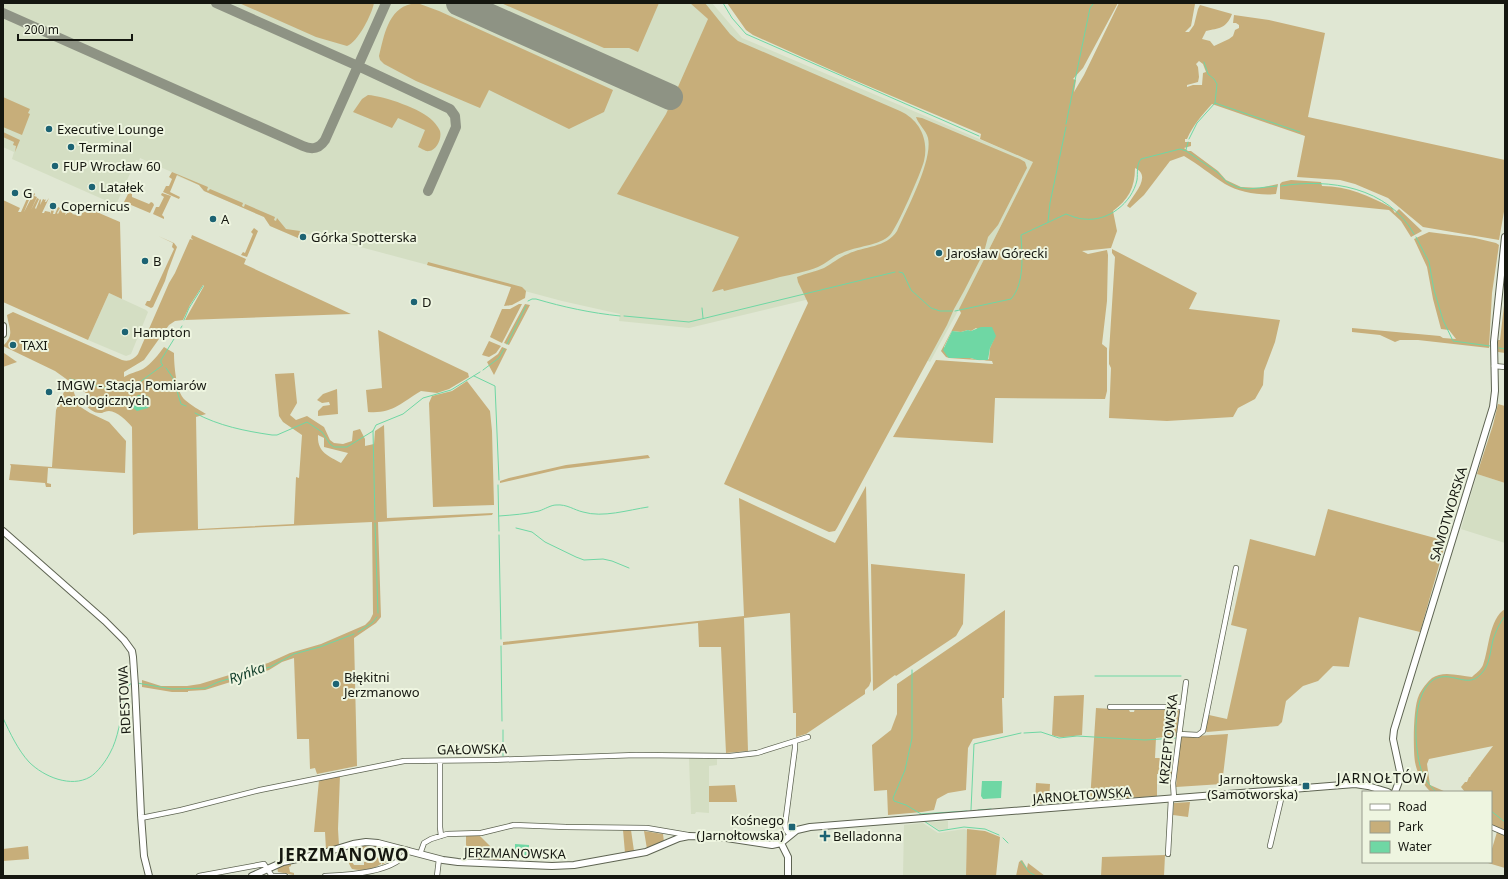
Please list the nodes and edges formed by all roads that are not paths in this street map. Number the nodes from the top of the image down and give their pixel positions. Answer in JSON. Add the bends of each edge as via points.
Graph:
{"nodes":[{"id":1,"x":1505,"y":237,"type":"edge"},
{"id":2,"x":3,"y":326,"type":"edge"},
{"id":3,"x":3,"y":334,"type":"edge"},
{"id":4,"x":1494,"y":366,"type":"junction"},
{"id":5,"x":1505,"y":368,"type":"edge"},
{"id":6,"x":3,"y":532,"type":"edge"},
{"id":7,"x":1236,"y":568,"type":"dead end"},
{"id":8,"x":1186,"y":682,"type":"dead end"},
{"id":9,"x":1110,"y":707,"type":"dead end"},
{"id":10,"x":1182,"y":707,"type":"junction"},
{"id":11,"x":1178,"y":734,"type":"junction"},
{"id":12,"x":808,"y":737,"type":"dead end"},
{"id":13,"x":795,"y":742,"type":"junction"},
{"id":14,"x":440,"y":761,"type":"junction"},
{"id":15,"x":1283,"y":791,"type":"junction"},
{"id":16,"x":1385,"y":791,"type":"edge"},
{"id":17,"x":1395,"y":791,"type":"edge"},
{"id":18,"x":1172,"y":798,"type":"junction"},
{"id":19,"x":141,"y":818,"type":"junction"},
{"id":20,"x":1492,"y":827,"type":"edge"},
{"id":21,"x":666,"y":833,"type":"junction"},
{"id":22,"x":1505,"y":833,"type":"edge"},
{"id":23,"x":790,"y":835,"type":"junction"},
{"id":24,"x":441,"y":836,"type":"junction"},
{"id":25,"x":689,"y":836,"type":"junction"},
{"id":26,"x":670,"y":843,"type":"junction"},
{"id":27,"x":781,"y":843,"type":"junction"},
{"id":28,"x":1270,"y":846,"type":"dead end"},
{"id":29,"x":408,"y":850,"type":"junction"},
{"id":30,"x":420,"y":854,"type":"junction"},
{"id":31,"x":1168,"y":854,"type":"dead end"},
{"id":32,"x":439,"y":859,"type":"junction"},
{"id":33,"x":266,"y":868,"type":"junction"},
{"id":34,"x":149,"y":876,"type":"edge"},
{"id":35,"x":198,"y":876,"type":"edge"},
{"id":36,"x":252,"y":876,"type":"edge"},
{"id":37,"x":285,"y":876,"type":"edge"},
{"id":38,"x":325,"y":876,"type":"edge"},
{"id":39,"x":437,"y":876,"type":"edge"},
{"id":40,"x":788,"y":876,"type":"edge"}],
"edges":[{"from":1,"to":4,"type":"street","name":"SAMOTWORSKA","via":[[1495,327]]},
{"from":2,"to":3,"type":"street"},
{"from":4,"to":5,"type":"street"},
{"from":4,"to":17,"type":"street","name":"SAMOTWORSKA","via":[[1495,391],[1491,415],[1394,730],[1393,739],[1401,776]]},
{"from":6,"to":19,"type":"street","name":"RDESTOWA","via":[[105,622],[132,651]]},
{"from":7,"to":11,"type":"street","via":[[1203,731],[1198,735]]},
{"from":8,"to":10,"type":"street","name":"KRZEPTOWSKA"},
{"from":9,"to":10,"type":"street"},
{"from":10,"to":11,"type":"street","name":"KRZEPTOWSKA"},
{"from":11,"to":18,"type":"street","name":"KRZEPTOWSKA"},
{"from":12,"to":13,"type":"street","name":"GAŁOWSKA"},
{"from":13,"to":14,"type":"street","name":"GAŁOWSKA","via":[[757,753],[730,756],[636,755]]},
{"from":13,"to":23,"type":"street","via":[[785,825]]},
{"from":14,"to":19,"type":"street","name":"GAŁOWSKA","via":[[396,762]]},
{"from":14,"to":24,"type":"street"},
{"from":15,"to":16,"type":"street","name":"JARNOŁTOWSKA","via":[[1355,784]]},
{"from":15,"to":18,"type":"street","name":"JARNOŁTOWSKA"},
{"from":15,"to":28,"type":"street"},
{"from":18,"to":23,"type":"street","name":"JARNOŁTOWSKA","via":[[810,827],[797,830]]},
{"from":18,"to":31,"type":"street","name":"KRZEPTOWSKA"},
{"from":19,"to":34,"type":"street","name":"RDESTOWA","via":[[144,856]]},
{"from":20,"to":22,"type":"street"},
{"from":21,"to":24,"type":"street","via":[[646,828],[514,825],[481,833]]},
{"from":21,"to":25,"type":"street"},
{"from":21,"to":26,"type":"street"},
{"from":23,"to":27,"type":"street","name":"JARNOŁTOWSKA"},
{"from":24,"to":30,"type":"street","via":[[424,843]]},
{"from":25,"to":26,"type":"street","name":"JERZMANOWSKA"},
{"from":25,"to":27,"type":"street","name":"JERZMANOWSKA","via":[[720,837],[772,845]]},
{"from":26,"to":32,"type":"street","name":"JERZMANOWSKA","via":[[646,852],[570,865],[468,863]]},
{"from":27,"to":40,"type":"street","via":[[788,857]]},
{"from":29,"to":30,"type":"street","name":"JERZMANOWSKA"},
{"from":29,"to":33,"type":"street","name":"JERZMANOWSKA","via":[[378,842],[360,842]]},
{"from":29,"to":38,"type":"street","via":[[399,859],[374,871]]},
{"from":30,"to":32,"type":"street","name":"JERZMANOWSKA"},
{"from":32,"to":39,"type":"street"},
{"from":33,"to":35,"type":"street","via":[[264,864]]},
{"from":33,"to":36,"type":"street","name":"JERZMANOWSKA"},
{"from":33,"to":37,"type":"street","via":[[272,876]]}]}
